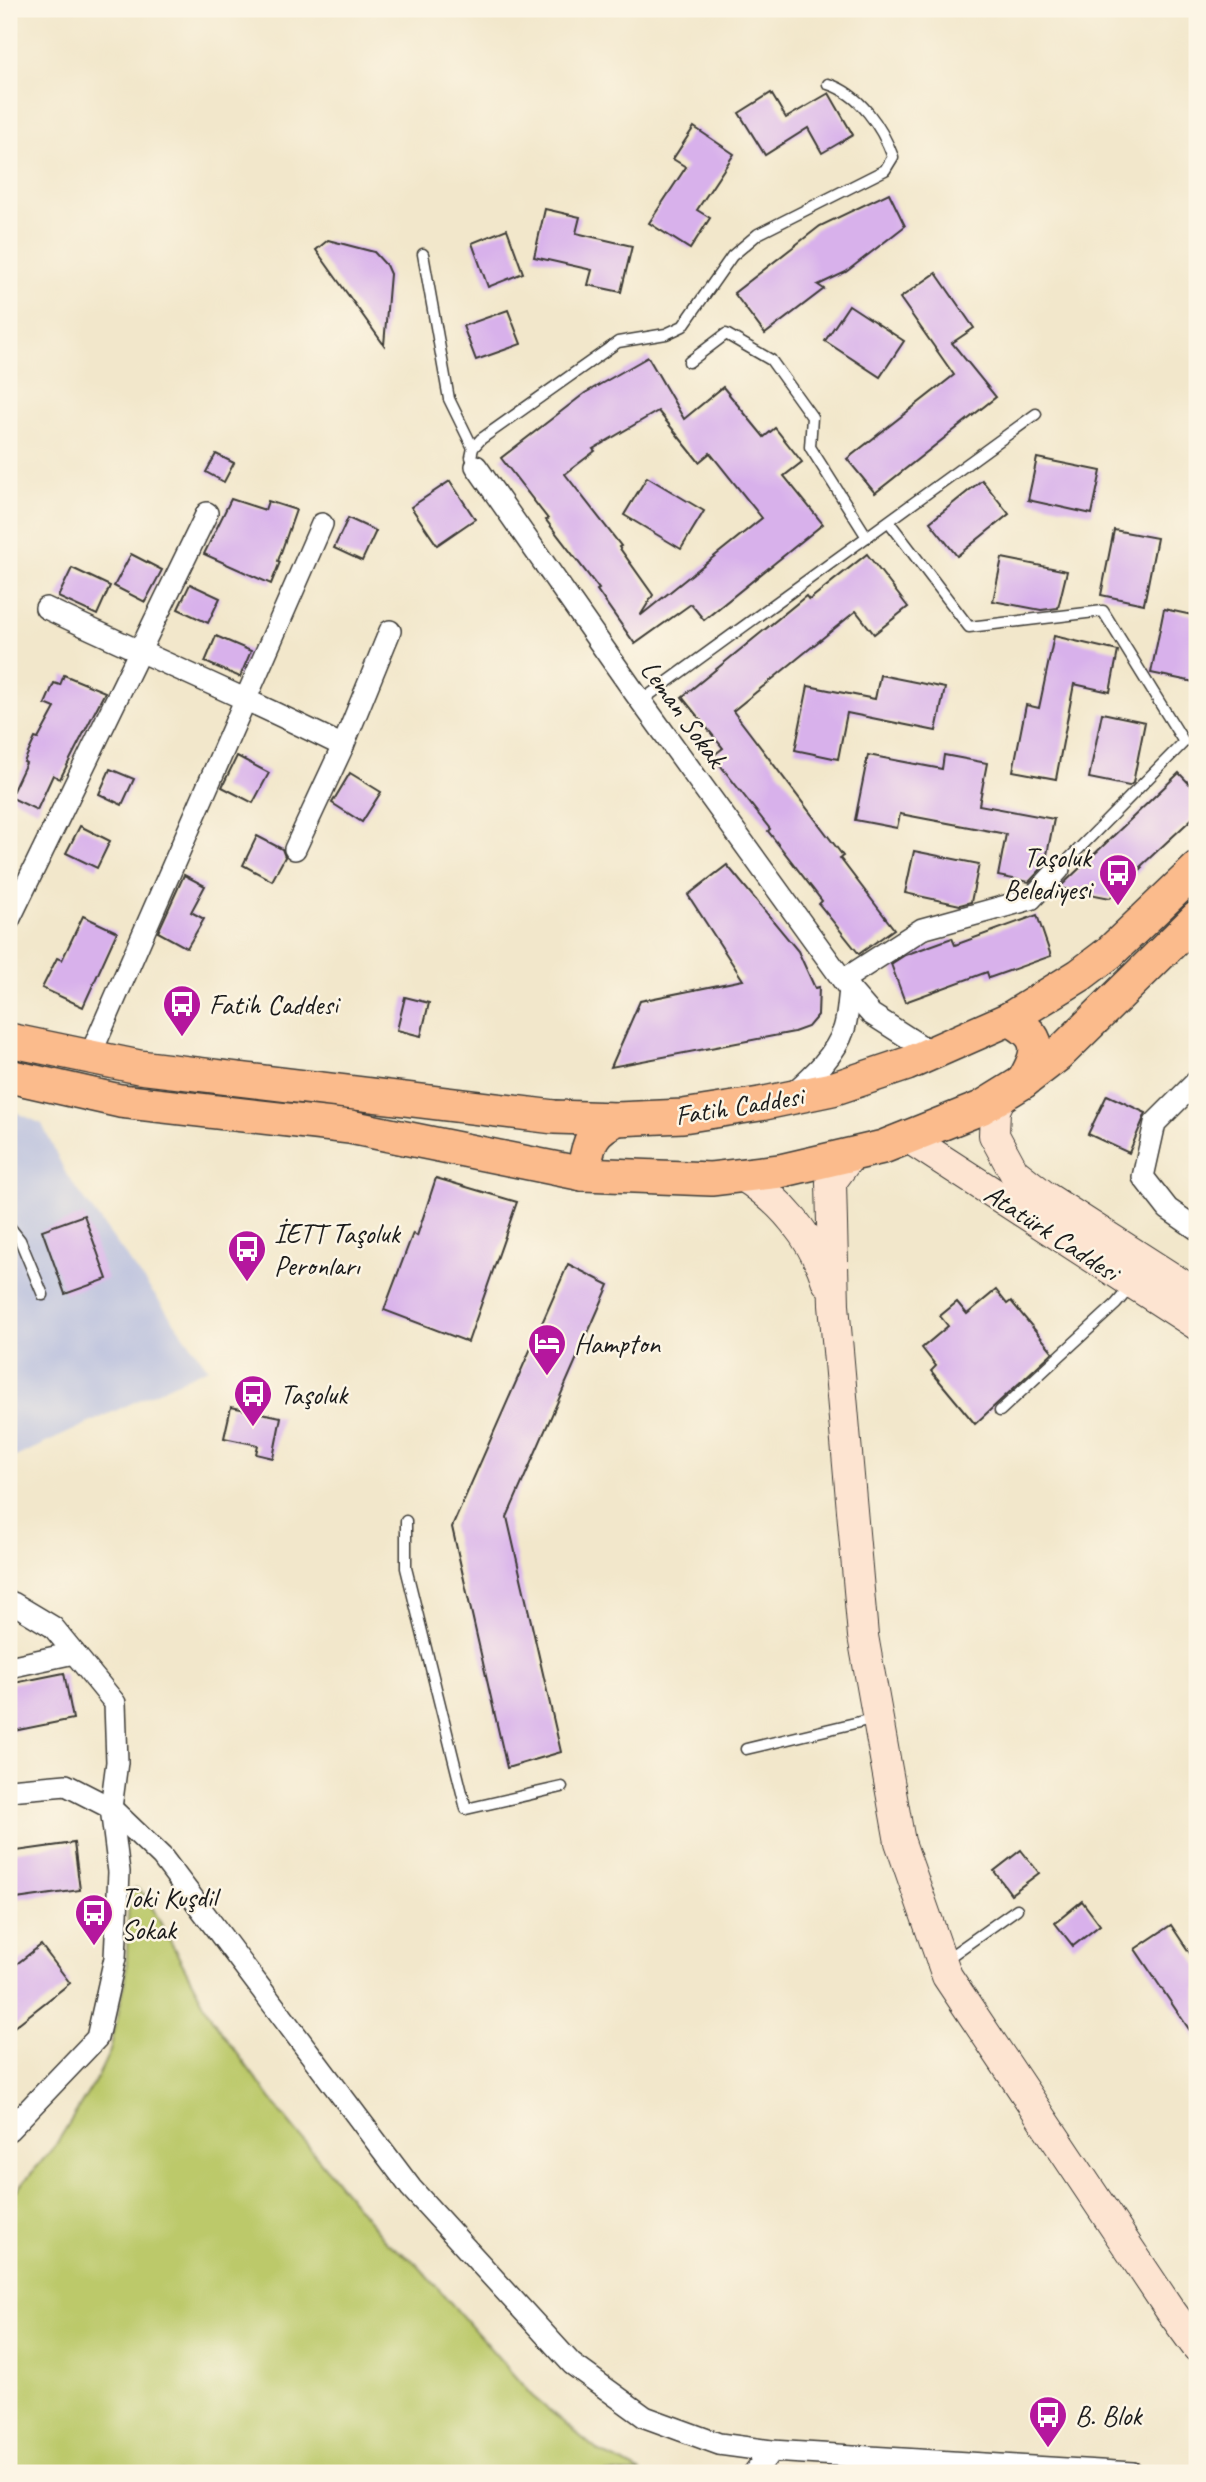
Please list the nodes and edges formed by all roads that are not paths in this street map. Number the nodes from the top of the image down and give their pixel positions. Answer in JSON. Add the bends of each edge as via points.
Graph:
{"nodes":[{"id":1,"x":828,"y":84,"type":"dead end"},
{"id":2,"x":423,"y":254,"type":"dead end"},
{"id":3,"x":689,"y":362,"type":"dead end"},
{"id":4,"x":1037,"y":414,"type":"dead end"},
{"id":5,"x":474,"y":457,"type":"junction"},
{"id":6,"x":207,"y":513,"type":"dead end"},
{"id":7,"x":889,"y":522,"type":"junction"},
{"id":8,"x":323,"y":524,"type":"dead end"},
{"id":9,"x":867,"y":537,"type":"junction"},
{"id":10,"x":47,"y":608,"type":"dead end"},
{"id":11,"x":390,"y":631,"type":"dead end"},
{"id":12,"x":139,"y":652,"type":"junction"},
{"id":13,"x":247,"y":699,"type":"junction"},
{"id":14,"x":641,"y":701,"type":"junction"},
{"id":15,"x":342,"y":746,"type":"junction"},
{"id":16,"x":295,"y":849,"type":"dead end"},
{"id":17,"x":1059,"y":869,"type":"joint"},
{"id":18,"x":1197,"y":869,"type":"edge"},
{"id":19,"x":1197,"y":918,"type":"edge"},
{"id":20,"x":9,"y":920,"type":"edge"},
{"id":21,"x":847,"y":985,"type":"junction"},
{"id":22,"x":1009,"y":1019,"type":"junction"},
{"id":23,"x":9,"y":1040,"type":"edge"},
{"id":24,"x":932,"y":1053,"type":"junction"},
{"id":25,"x":89,"y":1058,"type":"junction"},
{"id":26,"x":9,"y":1076,"type":"edge"},
{"id":27,"x":1197,"y":1082,"type":"edge"},
{"id":28,"x":1012,"y":1088,"type":"junction"},
{"id":29,"x":786,"y":1099,"type":"junction"},
{"id":30,"x":617,"y":1119,"type":"junction"},
{"id":31,"x":907,"y":1138,"type":"junction"},
{"id":32,"x":851,"y":1155,"type":"junction"},
{"id":33,"x":583,"y":1174,"type":"junction"},
{"id":34,"x":741,"y":1175,"type":"junction"},
{"id":35,"x":9,"y":1226,"type":"edge"},
{"id":36,"x":1197,"y":1229,"type":"edge"},
{"id":37,"x":1133,"y":1284,"type":"junction"},
{"id":38,"x":1197,"y":1294,"type":"edge"},
{"id":39,"x":43,"y":1295,"type":"dead end"},
{"id":40,"x":834,"y":1305,"type":"junction"},
{"id":41,"x":1197,"y":1325,"type":"edge"},
{"id":42,"x":1000,"y":1411,"type":"dead end"},
{"id":43,"x":406,"y":1521,"type":"dead end"},
{"id":44,"x":13,"y":1603,"type":"dead end"},
{"id":45,"x":74,"y":1653,"type":"junction"},
{"id":46,"x":9,"y":1667,"type":"edge"},
{"id":47,"x":878,"y":1717,"type":"junction"},
{"id":48,"x":746,"y":1749,"type":"dead end"},
{"id":49,"x":562,"y":1787,"type":"dead end"},
{"id":50,"x":9,"y":1790,"type":"edge"},
{"id":51,"x":111,"y":1808,"type":"junction"},
{"id":52,"x":1017,"y":1909,"type":"dead end"},
{"id":53,"x":942,"y":1962,"type":"junction"},
{"id":54,"x":9,"y":2130,"type":"edge"},
{"id":55,"x":1197,"y":2347,"type":"edge"},
{"id":56,"x":771,"y":2451,"type":"junction"},
{"id":57,"x":973,"y":2469,"type":"edge"},
{"id":58,"x":754,"y":2473,"type":"edge"},
{"id":59,"x":1133,"y":2473,"type":"edge"}],
"edges":[{"from":1,"to":5,"type":"lane","via":[[838,87],[876,122],[893,157],[886,170],[758,234],[732,256],[682,326],[666,334],[618,342],[481,439]]},
{"from":2,"to":5,"type":"lane","via":[[449,399]]},
{"from":3,"to":9,"type":"lane","via":[[726,334],[771,360],[812,417],[810,447]]},
{"from":4,"to":7,"type":"lane"},
{"from":5,"to":14,"type":"street","name":"Leman Sokak"},
{"from":6,"to":12,"type":"street"},
{"from":7,"to":9,"type":"lane"},
{"from":7,"to":17,"type":"lane","via":[[969,627],[1102,611],[1184,742]]},
{"from":8,"to":13,"type":"street"},
{"from":9,"to":14,"type":"lane"},
{"from":10,"to":12,"type":"street"},
{"from":11,"to":15,"type":"street"},
{"from":12,"to":13,"type":"street"},
{"from":12,"to":20,"type":"street"},
{"from":13,"to":15,"type":"street"},
{"from":13,"to":25,"type":"street"},
{"from":14,"to":21,"type":"street","name":"Leman Sokak"},
{"from":15,"to":16,"type":"street"},
{"from":17,"to":21,"type":"street","via":[[1031,899],[922,929]]},
{"from":18,"to":22,"type":"main road","name":"Fatih Caddesi","via":[[1109,953]]},
{"from":19,"to":28,"type":"main road","via":[[1058,1055]]},
{"from":21,"to":24,"type":"street","name":"Leman Sokak","via":[[871,1014]]},
{"from":21,"to":29,"type":"street","via":[[844,1029],[835,1047],[821,1067]]},
{"from":22,"to":24,"type":"main road","name":"Fatih Caddesi"},
{"from":22,"to":28,"type":"main road","via":[[1030,1033],[1035,1045],[1035,1060]]},
{"from":23,"to":25,"type":"main road","name":"Fatih Caddesi"},
{"from":24,"to":29,"type":"main road","name":"Fatih Caddesi","via":[[832,1089]]},
{"from":25,"to":30,"type":"main road","name":"Fatih Caddesi","via":[[541,1115]]},
{"from":26,"to":33,"type":"main road","via":[[120,1101],[351,1127]]},
{"from":27,"to":36,"type":"street","via":[[1155,1122],[1143,1177],[1168,1209]]},
{"from":28,"to":31,"type":"main road","via":[[981,1108]]},
{"from":28,"to":38,"type":"street","name":"Atatürk Caddesi","via":[[995,1110],[994,1135],[1014,1172]]},
{"from":29,"to":30,"type":"main road","name":"Fatih Caddesi","via":[[683,1116]]},
{"from":30,"to":33,"type":"main road","via":[[600,1127],[589,1144]]},
{"from":31,"to":32,"type":"main road"},
{"from":31,"to":37,"type":"street","name":"Atatürk Caddesi"},
{"from":32,"to":34,"type":"main road"},
{"from":32,"to":40,"type":"street","via":[[831,1182]]},
{"from":33,"to":34,"type":"main road","via":[[711,1179]]},
{"from":34,"to":40,"type":"street","via":[[774,1198],[811,1245]]},
{"from":35,"to":39,"type":"lane","via":[[20,1240]]},
{"from":37,"to":41,"type":"street","name":"Atatürk Caddesi"},
{"from":37,"to":42,"type":"lane"},
{"from":40,"to":47,"type":"street","via":[[863,1636]]},
{"from":43,"to":49,"type":"lane","via":[[406,1568],[466,1809]]},
{"from":44,"to":45,"type":"street","via":[[53,1627]]},
{"from":45,"to":46,"type":"street"},
{"from":45,"to":51,"type":"street","via":[[115,1703],[117,1762]]},
{"from":47,"to":48,"type":"lane"},
{"from":47,"to":53,"type":"street","via":[[900,1842]]},
{"from":50,"to":51,"type":"street","via":[[66,1785]]},
{"from":51,"to":54,"type":"street","via":[[119,1872],[115,1958],[97,2038]]},
{"from":51,"to":56,"type":"street","via":[[162,1857],[411,2188],[572,2364],[645,2417],[719,2444]]},
{"from":52,"to":53,"type":"lane"},
{"from":53,"to":55,"type":"street","via":[[947,1976]]},
{"from":56,"to":57,"type":"street"},
{"from":56,"to":58,"type":"street"},
{"from":57,"to":59,"type":"street"}]}
